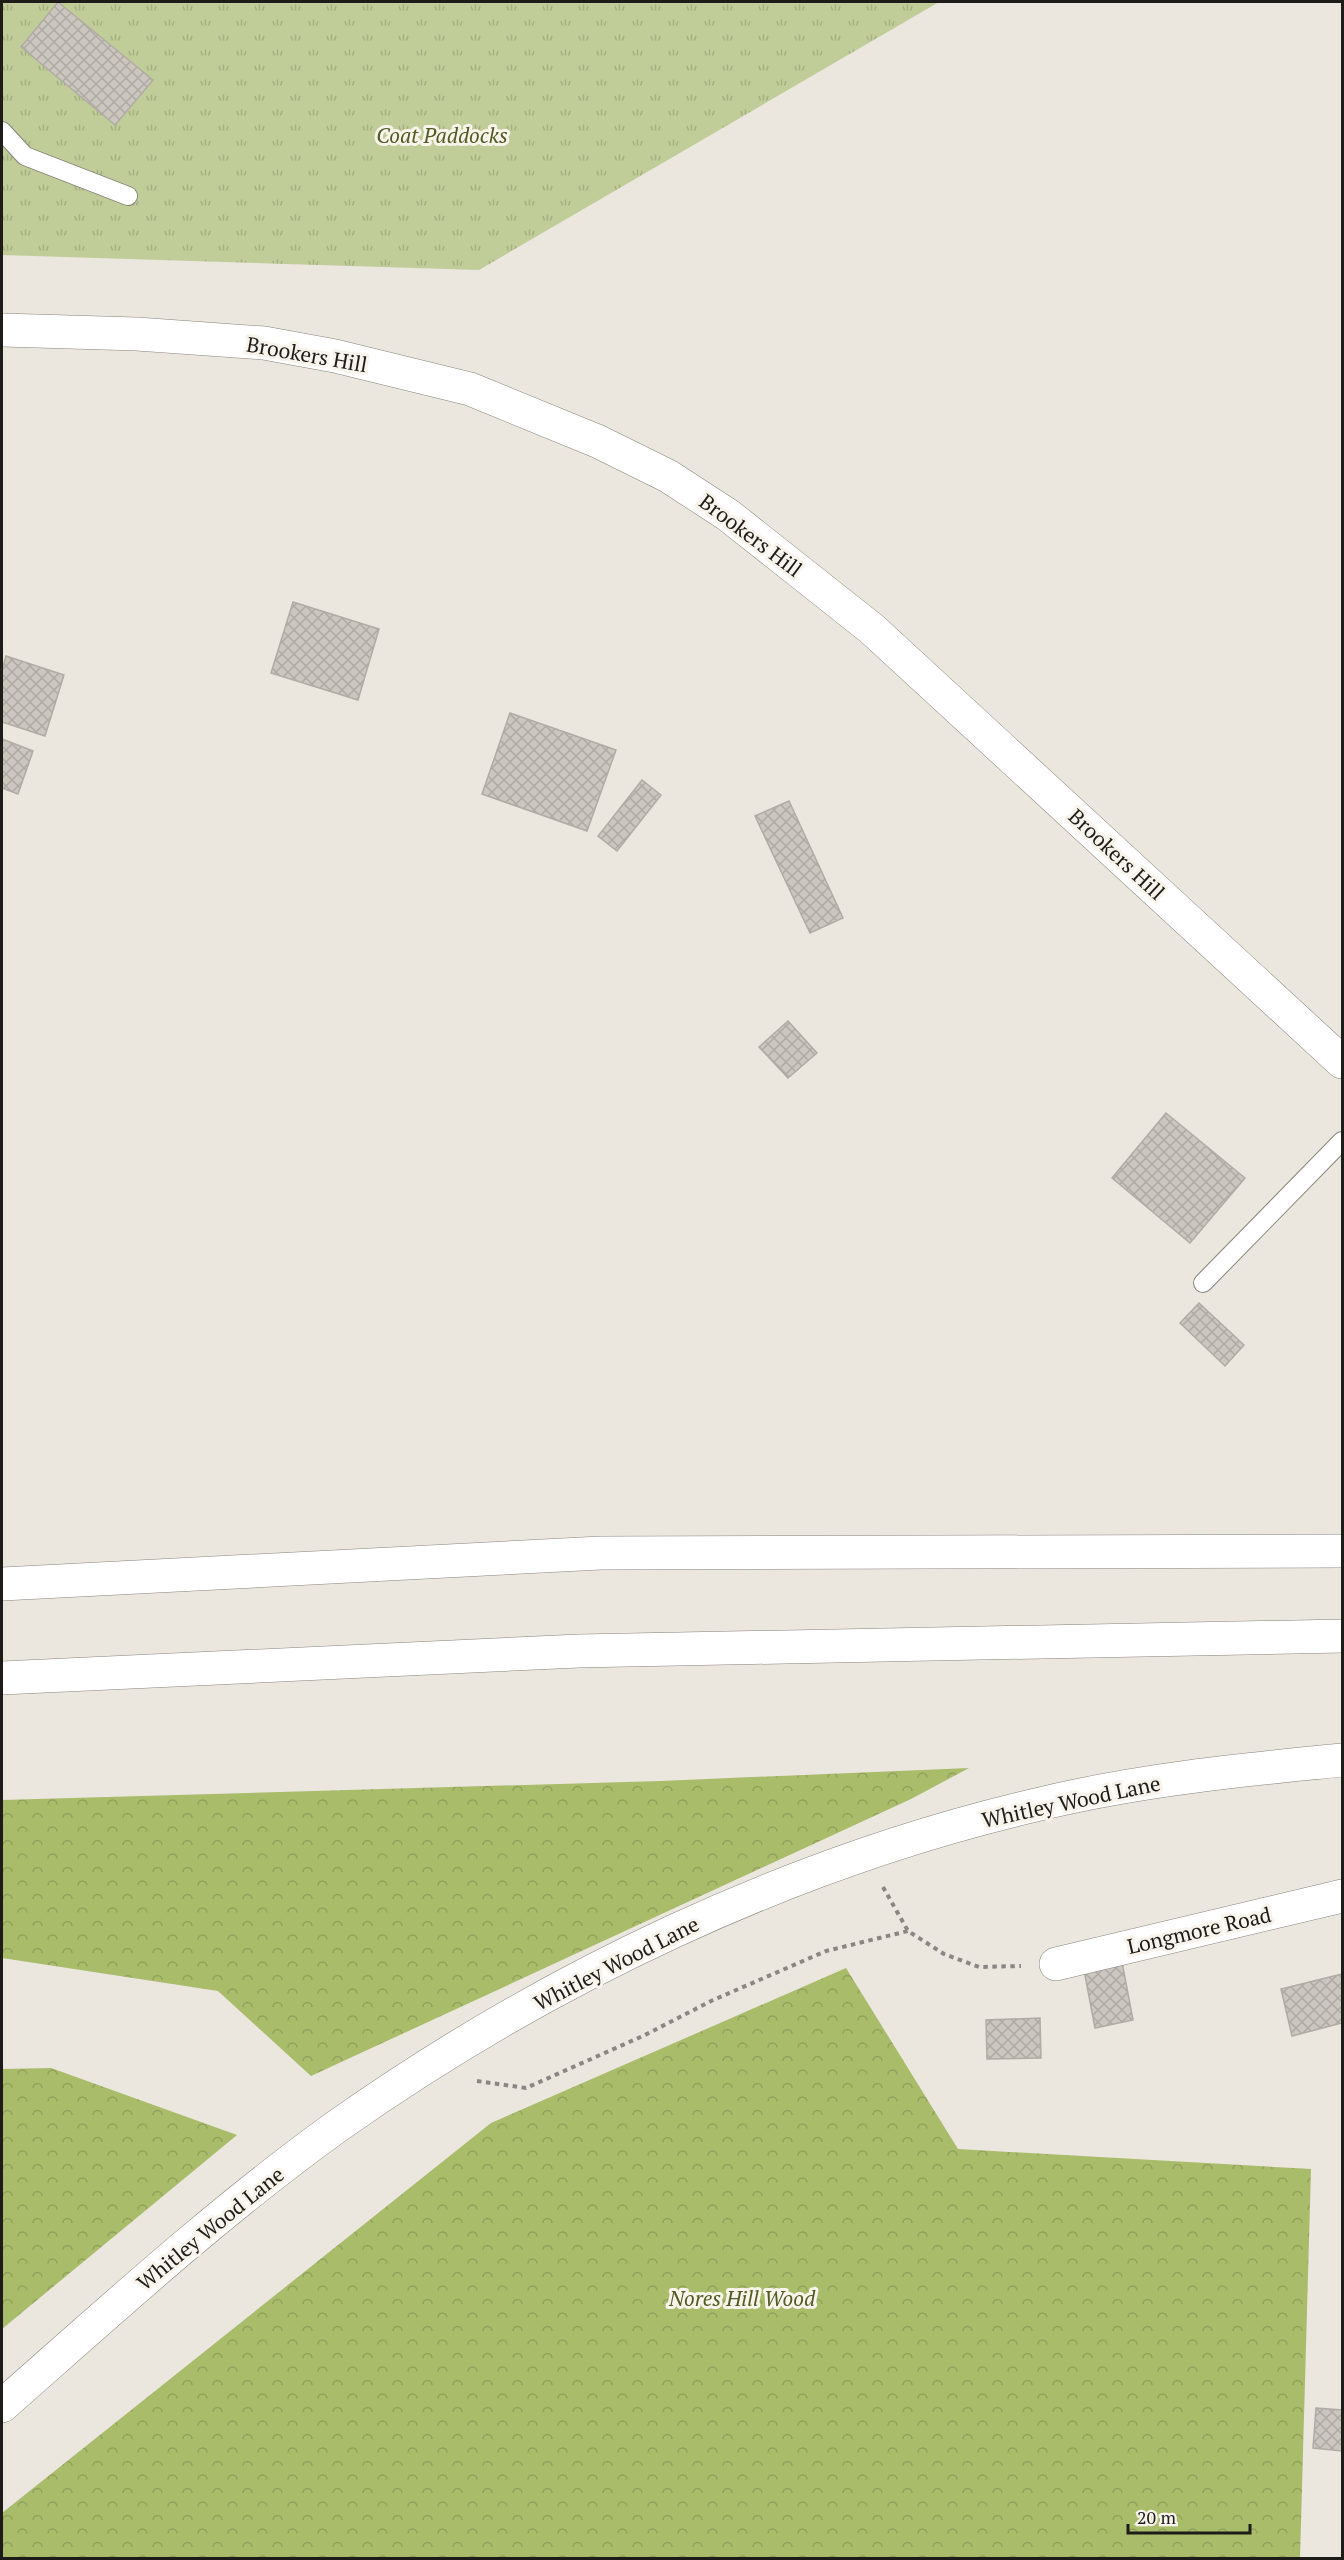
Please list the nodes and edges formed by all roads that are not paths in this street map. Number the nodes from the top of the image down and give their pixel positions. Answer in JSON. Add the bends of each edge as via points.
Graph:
{"nodes":[{"id":1,"x":2,"y":131,"type":"edge"},
{"id":2,"x":128,"y":196,"type":"dead end"},
{"id":3,"x":2,"y":330,"type":"edge"},
{"id":4,"x":1342,"y":1062,"type":"edge"},
{"id":5,"x":1342,"y":1141,"type":"edge"},
{"id":6,"x":1203,"y":1283,"type":"dead end"},
{"id":7,"x":1342,"y":1551,"type":"edge"},
{"id":8,"x":2,"y":1584,"type":"edge"},
{"id":9,"x":1342,"y":1636,"type":"edge"},
{"id":10,"x":2,"y":1678,"type":"edge"},
{"id":11,"x":1342,"y":1760,"type":"edge"},
{"id":12,"x":1342,"y":1896,"type":"edge"},
{"id":13,"x":1056,"y":1964,"type":"road end"},
{"id":14,"x":2,"y":2406,"type":"edge"}],
"edges":[{"from":1,"to":2,"type":"lane","via":[[25,156]]},
{"from":3,"to":4,"type":"main road","name":"Brookers Hill","via":[[137,334],[264,344],[335,356],[470,389],[597,441],[668,476],[728,515],[872,629]]},
{"from":5,"to":6,"type":"lane"},
{"from":7,"to":8,"type":"main road","via":[[601,1553]]},
{"from":9,"to":10,"type":"main road","via":[[579,1651]]},
{"from":11,"to":14,"type":"main road","name":"Whitley Wood Lane","via":[[1107,1790],[971,1821],[864,1855],[651,1941],[421,2070],[335,2128],[187,2243]]},
{"from":12,"to":13,"type":"main road","name":"Longmore Road"}]}
